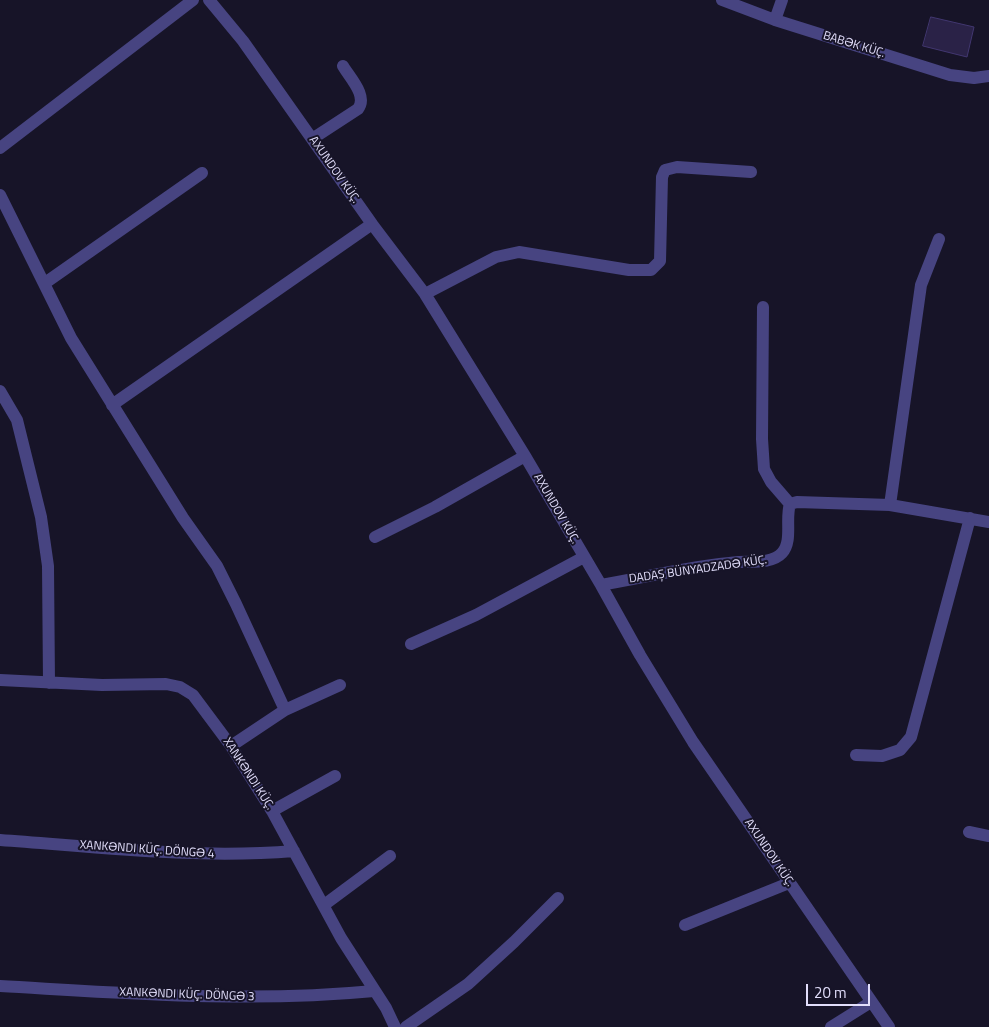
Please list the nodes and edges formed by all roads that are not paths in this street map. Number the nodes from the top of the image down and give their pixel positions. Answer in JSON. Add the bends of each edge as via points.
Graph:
{"nodes":[{"id":1,"x":193,"y":0,"type":"edge"},
{"id":2,"x":209,"y":0,"type":"edge"},
{"id":3,"x":722,"y":0,"type":"edge"},
{"id":4,"x":782,"y":0,"type":"edge"},
{"id":5,"x":775,"y":20,"type":"junction"},
{"id":6,"x":342,"y":66,"type":"dead end"},
{"id":7,"x":989,"y":76,"type":"edge"},
{"id":8,"x":312,"y":139,"type":"junction"},
{"id":9,"x":0,"y":148,"type":"edge"},
{"id":10,"x":751,"y":172,"type":"dead end"},
{"id":11,"x":202,"y":173,"type":"dead end"},
{"id":12,"x":0,"y":195,"type":"edge"},
{"id":13,"x":372,"y":224,"type":"junction"},
{"id":14,"x":939,"y":239,"type":"dead end"},
{"id":15,"x":45,"y":283,"type":"junction"},
{"id":16,"x":425,"y":294,"type":"junction"},
{"id":17,"x":763,"y":307,"type":"dead end"},
{"id":18,"x":0,"y":391,"type":"edge"},
{"id":19,"x":112,"y":405,"type":"junction"},
{"id":20,"x":525,"y":456,"type":"junction"},
{"id":21,"x":790,"y":504,"type":"junction"},
{"id":22,"x":890,"y":504,"type":"junction"},
{"id":23,"x":970,"y":518,"type":"junction"},
{"id":24,"x":989,"y":522,"type":"edge"},
{"id":25,"x":375,"y":537,"type":"dead end"},
{"id":26,"x":584,"y":557,"type":"junction"},
{"id":27,"x":601,"y":585,"type":"junction"},
{"id":28,"x":411,"y":644,"type":"dead end"},
{"id":29,"x":0,"y":680,"type":"edge"},
{"id":30,"x":49,"y":683,"type":"junction"},
{"id":31,"x":340,"y":685,"type":"dead end"},
{"id":32,"x":285,"y":710,"type":"junction"},
{"id":33,"x":231,"y":746,"type":"junction"},
{"id":34,"x":856,"y":755,"type":"dead end"},
{"id":35,"x":335,"y":776,"type":"dead end"},
{"id":36,"x":272,"y":811,"type":"junction"},
{"id":37,"x":970,"y":832,"type":"dead end"},
{"id":38,"x":989,"y":836,"type":"edge"},
{"id":39,"x":0,"y":840,"type":"edge"},
{"id":40,"x":294,"y":851,"type":"junction"},
{"id":41,"x":390,"y":856,"type":"dead end"},
{"id":42,"x":789,"y":883,"type":"junction"},
{"id":43,"x":558,"y":898,"type":"dead end"},
{"id":44,"x":324,"y":906,"type":"junction"},
{"id":45,"x":685,"y":925,"type":"dead end"},
{"id":46,"x":0,"y":986,"type":"edge"},
{"id":47,"x":374,"y":991,"type":"junction"},
{"id":48,"x":871,"y":1002,"type":"junction"},
{"id":49,"x":395,"y":1027,"type":"edge"},
{"id":50,"x":406,"y":1027,"type":"edge"},
{"id":51,"x":832,"y":1027,"type":"edge"},
{"id":52,"x":889,"y":1027,"type":"edge"}],
"edges":[{"from":1,"to":9,"type":"street"},
{"from":2,"to":8,"type":"street","name":"AXUNDOV KÜÇ.","via":[[243,41]]},
{"from":3,"to":5,"type":"street","name":"BABƏK KÜÇ."},
{"from":4,"to":5,"type":"street"},
{"from":5,"to":7,"type":"street","name":"BABƏK KÜÇ.","via":[[950,75]]},
{"from":6,"to":8,"type":"street","via":[[362,97],[362,103]]},
{"from":8,"to":13,"type":"street","name":"AXUNDOV KÜÇ."},
{"from":10,"to":16,"type":"street","via":[[677,167],[666,170],[662,177],[660,261],[651,270],[630,270],[519,252],[496,257]]},
{"from":11,"to":15,"type":"street"},
{"from":12,"to":15,"type":"street"},
{"from":13,"to":16,"type":"street","name":"AXUNDOV KÜÇ."},
{"from":13,"to":19,"type":"street"},
{"from":14,"to":22,"type":"street","via":[[921,285]]},
{"from":15,"to":19,"type":"street","via":[[72,338]]},
{"from":16,"to":20,"type":"street","name":"AXUNDOV KÜÇ."},
{"from":17,"to":21,"type":"street","via":[[764,469]]},
{"from":18,"to":30,"type":"street","via":[[17,420],[41,517],[48,566]]},
{"from":19,"to":32,"type":"street","via":[[216,566]]},
{"from":20,"to":25,"type":"street"},
{"from":20,"to":26,"type":"street","name":"AXUNDOV KÜÇ."},
{"from":21,"to":22,"type":"street"},
{"from":21,"to":27,"type":"street","name":"DADAŞ BÜNYADZADƏ KÜÇ.","via":[[787,513],[788,544],[776,558],[726,563]]},
{"from":22,"to":23,"type":"street"},
{"from":23,"to":24,"type":"street"},
{"from":23,"to":34,"type":"street","via":[[911,737],[900,750],[882,756]]},
{"from":26,"to":27,"type":"street","name":"AXUNDOV KÜÇ."},
{"from":26,"to":28,"type":"street"},
{"from":27,"to":42,"type":"street","name":"AXUNDOV KÜÇ.","via":[[693,742]]},
{"from":29,"to":30,"type":"street","name":"XANKƏNDI KÜÇ."},
{"from":30,"to":33,"type":"street","name":"XANKƏNDI KÜÇ.","via":[[166,684],[180,687],[193,695]]},
{"from":31,"to":32,"type":"street"},
{"from":32,"to":33,"type":"street"},
{"from":33,"to":36,"type":"street","name":"XANKƏNDI KÜÇ."},
{"from":35,"to":36,"type":"street"},
{"from":36,"to":40,"type":"street","name":"XANKƏNDI KÜÇ."},
{"from":37,"to":38,"type":"street"},
{"from":39,"to":40,"type":"street","name":"XANKƏNDI KÜÇ. DÖNGƏ 4","via":[[206,854]]},
{"from":40,"to":44,"type":"street","name":"XANKƏNDI KÜÇ."},
{"from":41,"to":44,"type":"street"},
{"from":42,"to":45,"type":"street"},
{"from":42,"to":48,"type":"street","name":"AXUNDOV KÜÇ."},
{"from":43,"to":50,"type":"street","via":[[468,984]]},
{"from":44,"to":47,"type":"street","name":"XANKƏNDI KÜÇ."},
{"from":46,"to":47,"type":"street","name":"XANKƏNDI KÜÇ. DÖNGƏ 3","via":[[174,996],[291,997]]},
{"from":47,"to":49,"type":"street","name":"XANKƏNDI KÜÇ."},
{"from":48,"to":51,"type":"street"},
{"from":48,"to":52,"type":"street","name":"AXUNDOV KÜÇ."}]}
